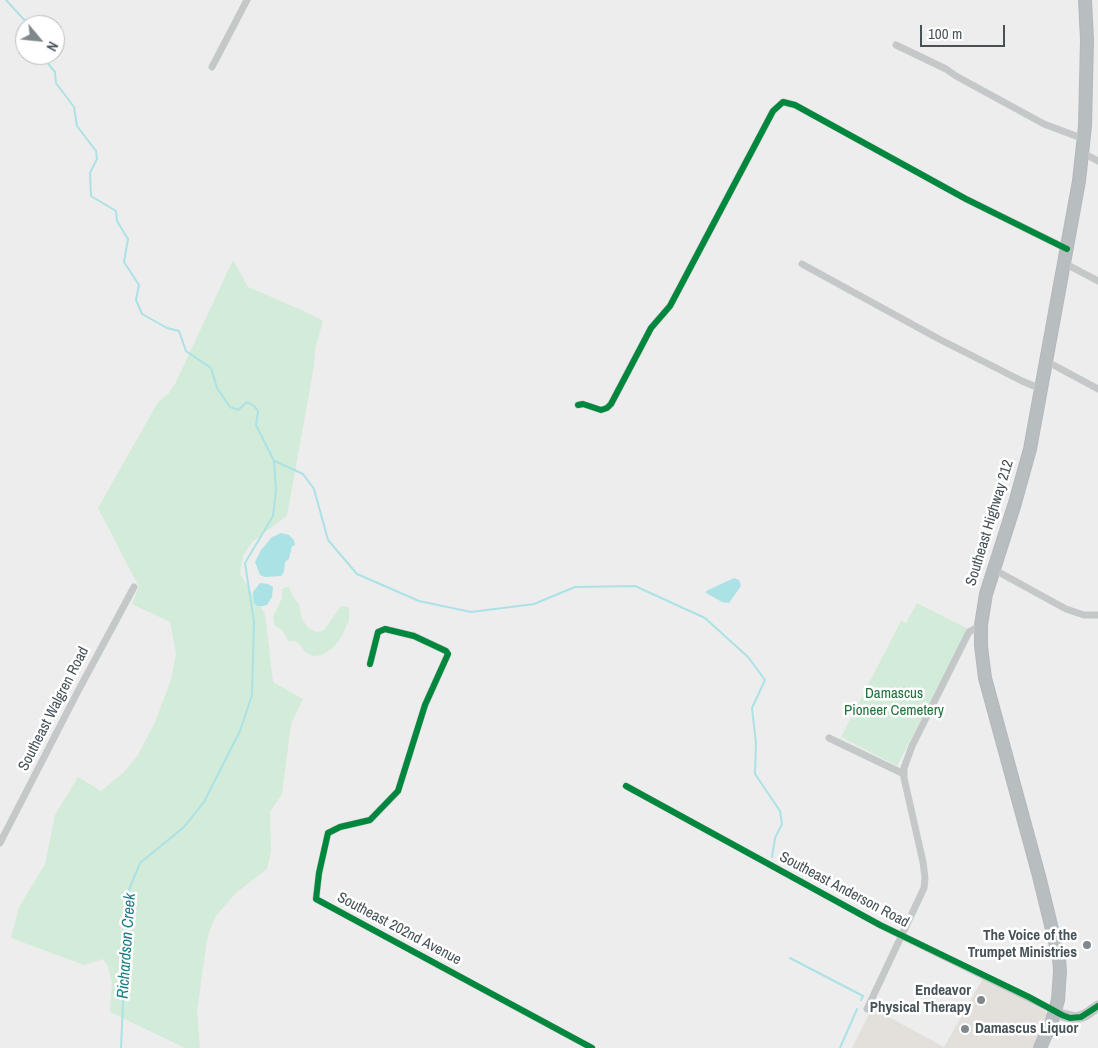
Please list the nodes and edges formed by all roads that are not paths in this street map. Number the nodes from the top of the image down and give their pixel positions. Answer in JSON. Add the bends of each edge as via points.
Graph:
{"nodes":[{"id":1,"x":247,"y":0,"type":"edge"},
{"id":2,"x":1085,"y":0,"type":"edge"},
{"id":3,"x":896,"y":45,"type":"dead end"},
{"id":4,"x":212,"y":67,"type":"dead end"},
{"id":5,"x":1084,"y":140,"type":"junction"},
{"id":6,"x":1083,"y":153,"type":"junction"},
{"id":7,"x":1098,"y":161,"type":"edge"},
{"id":8,"x":1067,"y":250,"type":"junction"},
{"id":9,"x":1064,"y":263,"type":"junction"},
{"id":10,"x":802,"y":264,"type":"dead end"},
{"id":11,"x":1098,"y":281,"type":"edge"},
{"id":12,"x":1046,"y":361,"type":"junction"},
{"id":13,"x":1041,"y":389,"type":"junction"},
{"id":14,"x":1098,"y":389,"type":"edge"},
{"id":15,"x":578,"y":405,"type":"dead end"},
{"id":16,"x":993,"y":569,"type":"junction"},
{"id":17,"x":134,"y":587,"type":"dead end"},
{"id":18,"x":1098,"y":615,"type":"edge"},
{"id":19,"x":981,"y":624,"type":"junction"},
{"id":20,"x":370,"y":664,"type":"dead end"},
{"id":21,"x":829,"y":738,"type":"dead end"},
{"id":22,"x":904,"y":774,"type":"junction"},
{"id":23,"x":626,"y":786,"type":"dead end"},
{"id":24,"x":0,"y":843,"type":"edge"},
{"id":25,"x":902,"y":936,"type":"junction"},
{"id":26,"x":1098,"y":1006,"type":"edge"},
{"id":27,"x":867,"y":1009,"type":"dead end"},
{"id":28,"x":1055,"y":1011,"type":"junction"},
{"id":29,"x":592,"y":1048,"type":"edge"},
{"id":30,"x":1040,"y":1048,"type":"edge"}],
"edges":[{"from":1,"to":4,"type":"street"},
{"from":2,"to":5,"type":"highway","name":"Southeast Highway 212"},
{"from":3,"to":5,"type":"street","via":[[1044,124]]},
{"from":5,"to":6,"type":"highway","name":"Southeast Highway 212"},
{"from":6,"to":7,"type":"street"},
{"from":6,"to":8,"type":"highway","name":"Southeast Highway 212"},
{"from":8,"to":9,"type":"highway","name":"Southeast Highway 212"},
{"from":8,"to":15,"type":"street","via":[[789,102],[783,102],[774,111],[670,306],[651,328],[611,404],[601,410]]},
{"from":9,"to":11,"type":"street"},
{"from":9,"to":12,"type":"highway","name":"Southeast Highway 212"},
{"from":10,"to":13,"type":"street","via":[[1022,382]]},
{"from":12,"to":13,"type":"highway","name":"Southeast Highway 212"},
{"from":12,"to":14,"type":"street"},
{"from":13,"to":16,"type":"highway","name":"Southeast Highway 212","via":[[1021,483]]},
{"from":16,"to":18,"type":"street","via":[[1066,609],[1084,615]]},
{"from":16,"to":19,"type":"highway","name":"Southeast Highway 212"},
{"from":17,"to":24,"type":"street","name":"Southeast Walgren Road"},
{"from":19,"to":22,"type":"street","via":[[969,632],[912,746]]},
{"from":19,"to":28,"type":"highway","name":"Southeast Highway 212","via":[[985,678],[1057,949],[1060,979]]},
{"from":20,"to":29,"type":"street","name":"Southeast 202nd Avenue","via":[[378,632],[385,629],[414,636],[448,654],[425,705],[398,791],[370,820],[328,833],[316,899]]},
{"from":21,"to":22,"type":"street"},
{"from":22,"to":25,"type":"street","via":[[925,878],[923,893]]},
{"from":23,"to":25,"type":"street","name":"Southeast Anderson Road"},
{"from":25,"to":27,"type":"street"},
{"from":25,"to":28,"type":"street","name":"Southeast Anderson Road"},
{"from":26,"to":28,"type":"main road","via":[[1076,1018]]},
{"from":28,"to":30,"type":"highway","name":"Southeast Highway 212"}]}
